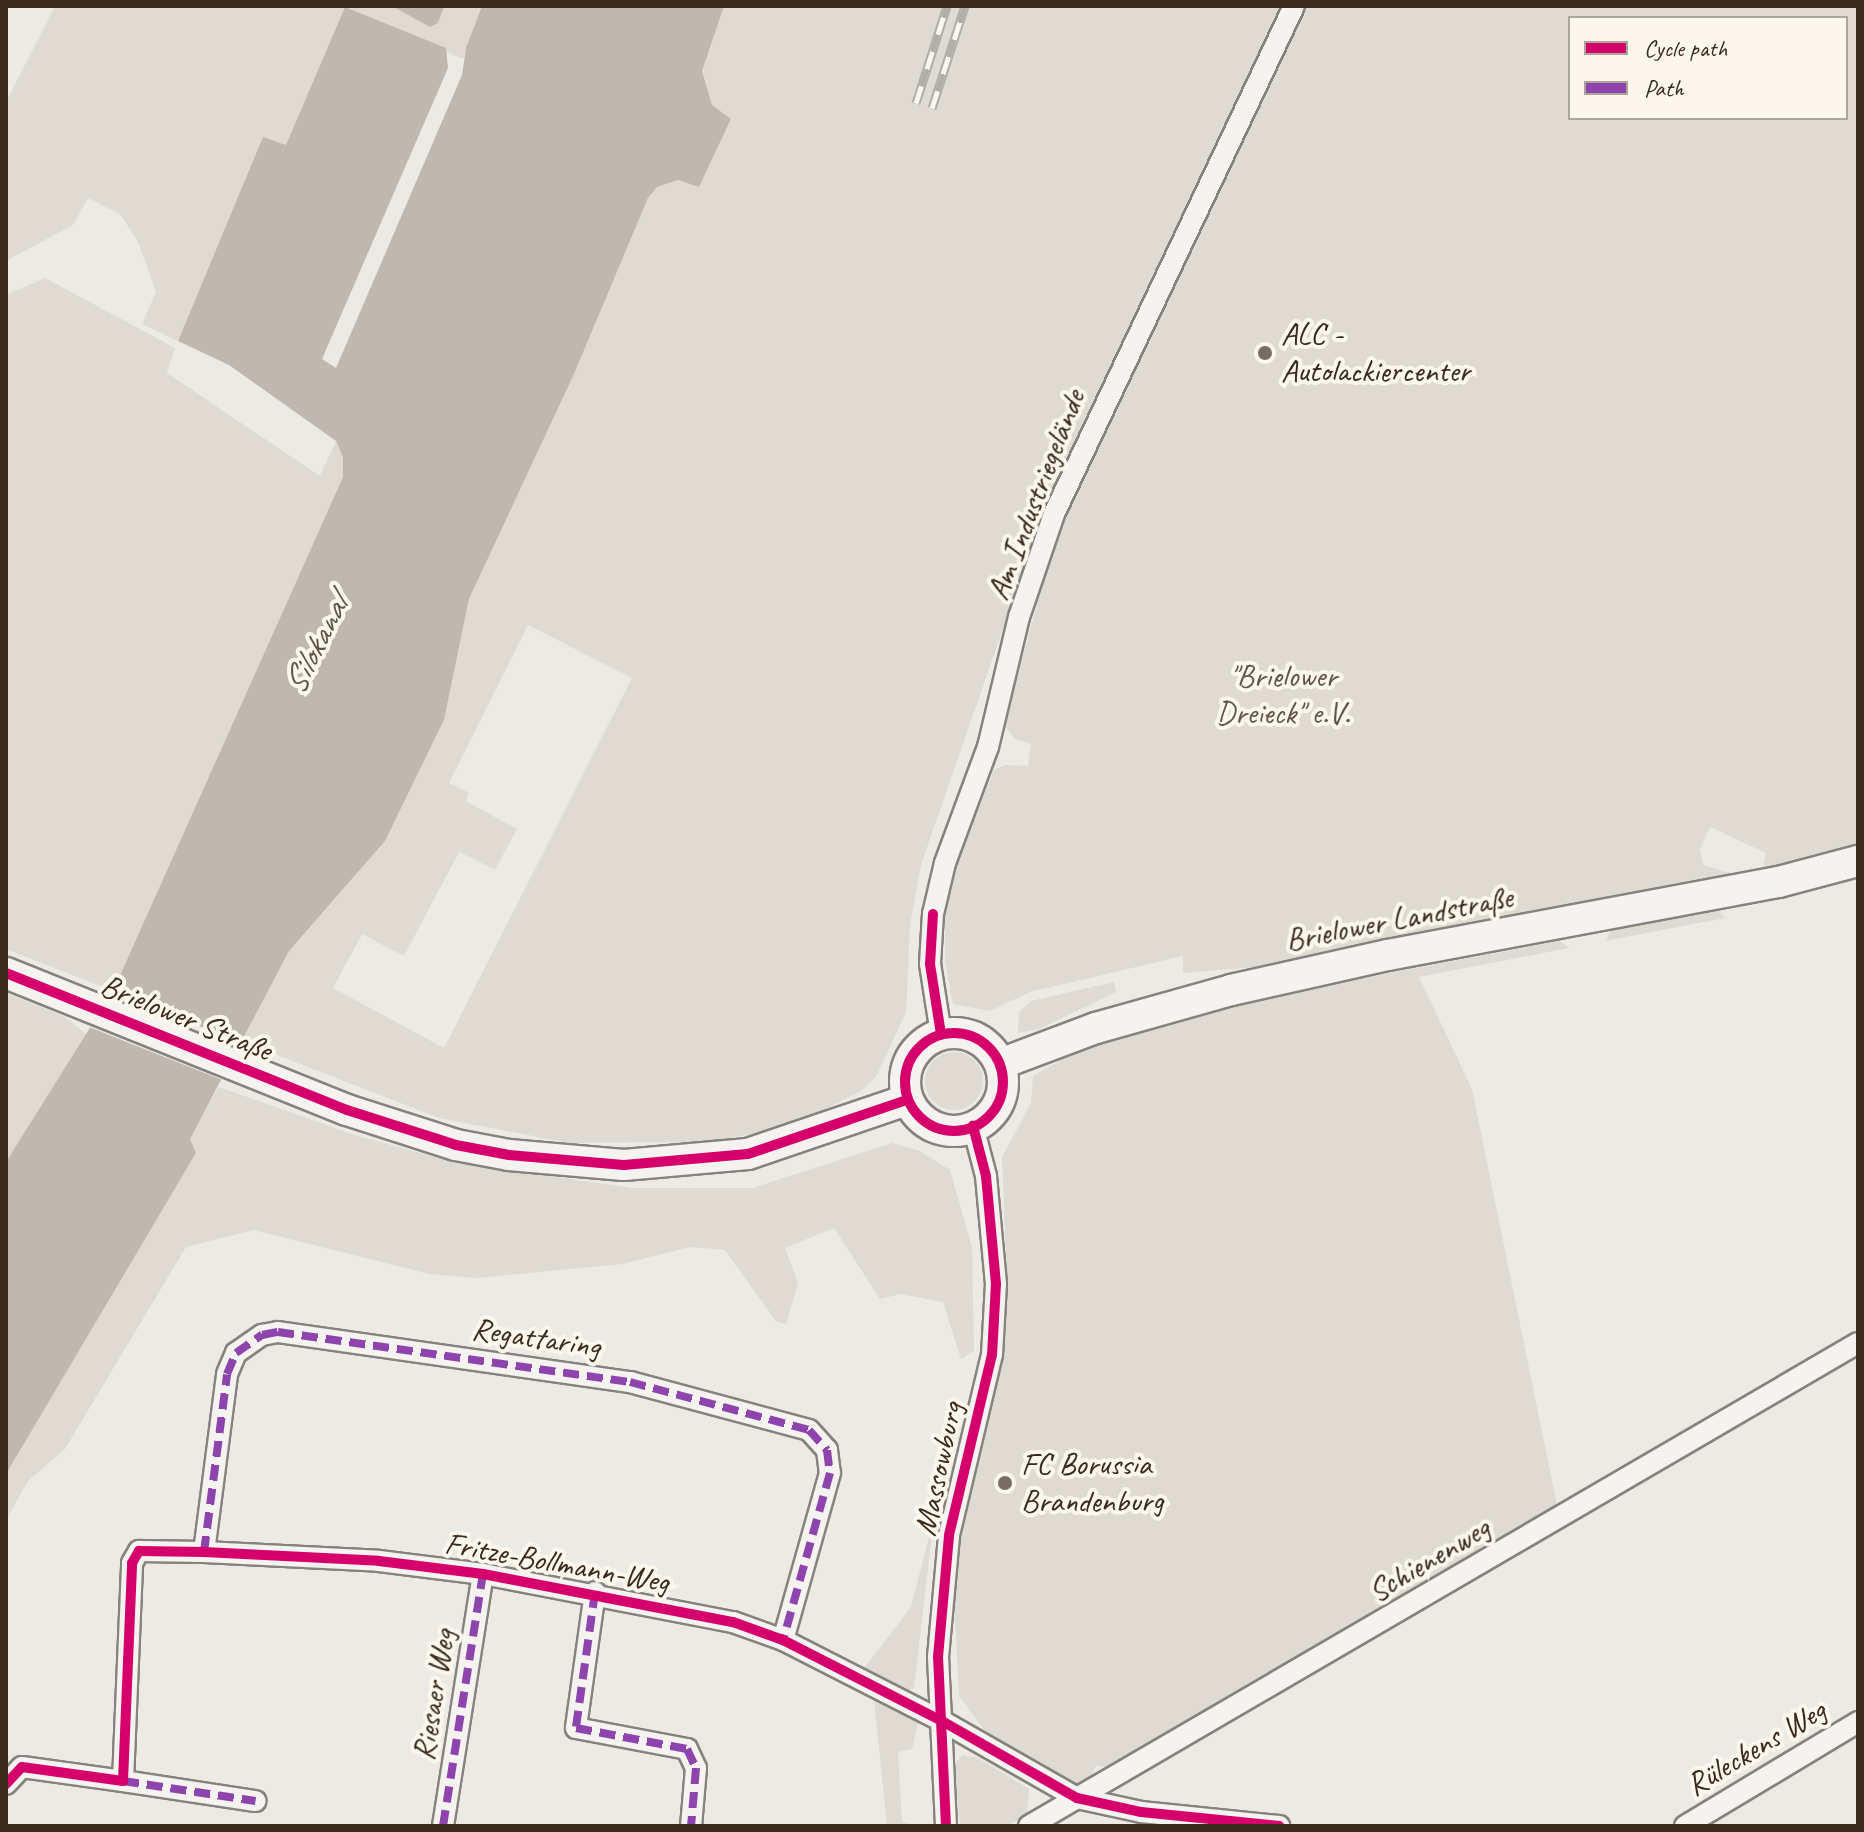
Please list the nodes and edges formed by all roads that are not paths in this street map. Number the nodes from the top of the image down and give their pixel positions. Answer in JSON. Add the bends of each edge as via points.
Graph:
{"nodes":[{"id":1,"x":1294,"y":6,"type":"edge"},
{"id":2,"x":1858,"y":861,"type":"edge"},
{"id":3,"x":1858,"y":870,"type":"edge"},
{"id":4,"x":1819,"y":873,"type":"junction"},
{"id":5,"x":6,"y":973,"type":"edge"},
{"id":6,"x":941,"y":1034,"type":"junction"},
{"id":7,"x":1000,"y":1064,"type":"junction"},
{"id":8,"x":907,"y":1100,"type":"junction"},
{"id":9,"x":973,"y":1126,"type":"junction"},
{"id":10,"x":1858,"y":1343,"type":"edge"},
{"id":11,"x":204,"y":1552,"type":"junction"},
{"id":12,"x":483,"y":1574,"type":"junction"},
{"id":13,"x":595,"y":1592,"type":"junction"},
{"id":14,"x":783,"y":1640,"type":"junction"},
{"id":15,"x":942,"y":1721,"type":"junction"},
{"id":16,"x":1858,"y":1722,"type":"edge"},
{"id":17,"x":123,"y":1781,"type":"junction"},
{"id":18,"x":6,"y":1784,"type":"edge"},
{"id":19,"x":1077,"y":1798,"type":"junction"},
{"id":20,"x":255,"y":1801,"type":"dead end"},
{"id":21,"x":443,"y":1826,"type":"edge"},
{"id":22,"x":691,"y":1826,"type":"edge"},
{"id":23,"x":946,"y":1826,"type":"edge"},
{"id":24,"x":1029,"y":1826,"type":"edge"},
{"id":25,"x":1279,"y":1826,"type":"edge"},
{"id":26,"x":1685,"y":1826,"type":"edge"}],
"edges":[{"from":1,"to":6,"type":"street","name":"Am Industriegelände","via":[[1054,514],[1019,617],[988,747],[945,863],[933,914],[930,964]]},
{"from":2,"to":4,"type":"main road","name":"Brielower Landstraße"},
{"from":3,"to":4,"type":"main road","name":"Brielower Landstraße"},
{"from":4,"to":7,"type":"main road","name":"Brielower Landstraße","via":[[1231,990],[1096,1028]]},
{"from":5,"to":8,"type":"main road","name":"Brielower Straße","via":[[347,1110],[456,1145],[624,1165],[748,1154]]},
{"from":6,"to":7,"type":"main road","via":[[956,1032],[983,1041]]},
{"from":6,"to":8,"type":"main road","via":[[927,1040],[910,1059]]},
{"from":7,"to":9,"type":"main road","via":[[1004,1084],[997,1107]]},
{"from":8,"to":9,"type":"main road","via":[[936,1128]]},
{"from":9,"to":15,"type":"street","name":"Massowburg","via":[[986,1176],[996,1284],[992,1355],[949,1535],[938,1657]]},
{"from":10,"to":19,"type":"street","name":"Schienenweg"},
{"from":11,"to":12,"type":"street","name":"Fritze-Bollmann-Weg","via":[[379,1561]]},
{"from":11,"to":14,"type":"street","name":"Regattaring","via":[[227,1374],[236,1353],[262,1335],[278,1332],[630,1382],[809,1430],[827,1450],[830,1473]]},
{"from":11,"to":17,"type":"street","name":"Fritze-Bollmann-Weg","via":[[139,1551],[132,1563]]},
{"from":12,"to":13,"type":"street","name":"Fritze-Bollmann-Weg"},
{"from":12,"to":21,"type":"street","name":"Riesaer Weg"},
{"from":13,"to":14,"type":"street","name":"Fritze-Bollmann-Weg","via":[[733,1622]]},
{"from":13,"to":22,"type":"street","via":[[576,1728],[687,1749],[696,1768]]},
{"from":14,"to":15,"type":"street","name":"Fritze-Bollmann-Weg"},
{"from":15,"to":19,"type":"street","name":"Fritze-Bollmann-Weg"},
{"from":15,"to":23,"type":"street","name":"Massowburg"},
{"from":16,"to":26,"type":"street","name":"Rüleckens Weg"},
{"from":17,"to":18,"type":"street","via":[[22,1767]]},
{"from":17,"to":20,"type":"street"},
{"from":19,"to":24,"type":"street","name":"Schienenweg"},
{"from":19,"to":25,"type":"street","name":"Fritze-Bollmann-Weg","via":[[1141,1812]]}]}
